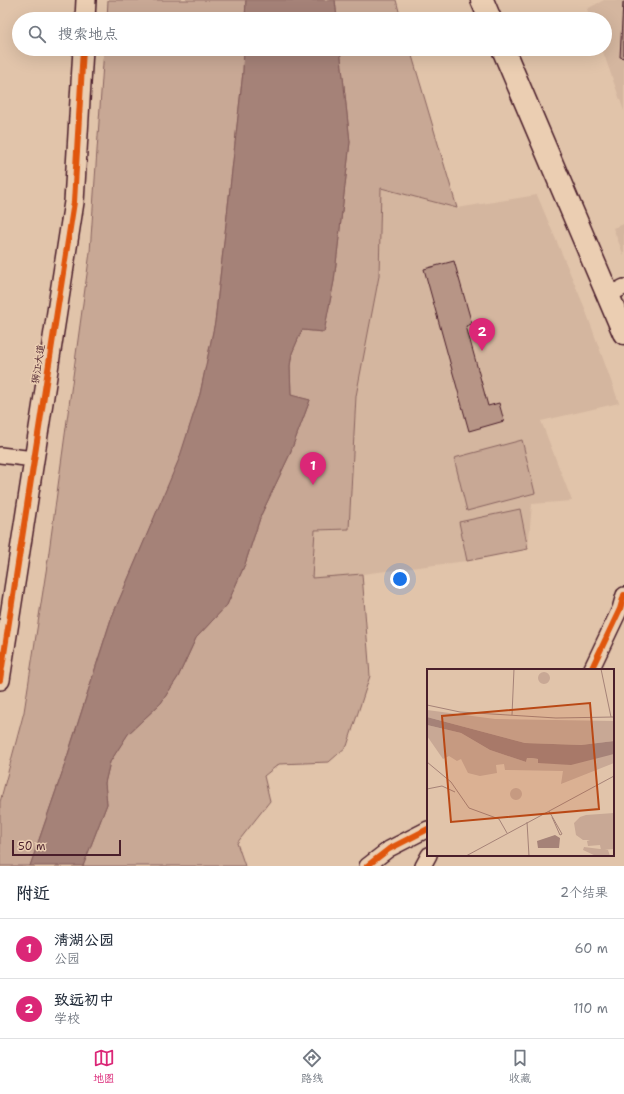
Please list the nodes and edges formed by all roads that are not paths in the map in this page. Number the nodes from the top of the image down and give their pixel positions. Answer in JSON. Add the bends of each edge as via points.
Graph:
{"nodes":[{"id":1,"x":86,"y":0,"type":"edge"},
{"id":2,"x":482,"y":0,"type":"edge"},
{"id":3,"x":85,"y":12,"type":"edge"},
{"id":4,"x":487,"y":12,"type":"edge"},
{"id":5,"x":83,"y":56,"type":"edge"},
{"id":6,"x":506,"y":56,"type":"edge"},
{"id":7,"x":616,"y":291,"type":"edge"},
{"id":8,"x":624,"y":333,"type":"edge"},
{"id":9,"x":0,"y":455,"type":"edge"},
{"id":10,"x":34,"y":459,"type":"junction"},
{"id":11,"x":624,"y":595,"type":"edge"},
{"id":12,"x":591,"y":669,"type":"edge"},
{"id":13,"x":0,"y":680,"type":"edge"},
{"id":14,"x":427,"y":830,"type":"edge"},
{"id":15,"x":428,"y":856,"type":"edge"},
{"id":16,"x":367,"y":866,"type":"edge"},
{"id":17,"x":423,"y":866,"type":"edge"}],
"edges":[{"from":1,"to":3,"type":"street"},
{"from":2,"to":4,"type":"main road"},
{"from":5,"to":10,"type":"street","name":"狮江大道","via":[[74,202]]},
{"from":6,"to":7,"type":"main road"},
{"from":7,"to":8,"type":"main road"},
{"from":9,"to":10,"type":"street"},
{"from":10,"to":13,"type":"street","name":"狮江大道"},
{"from":11,"to":12,"type":"street"},
{"from":14,"to":16,"type":"street","via":[[389,849]]},
{"from":15,"to":17,"type":"street"}]}
